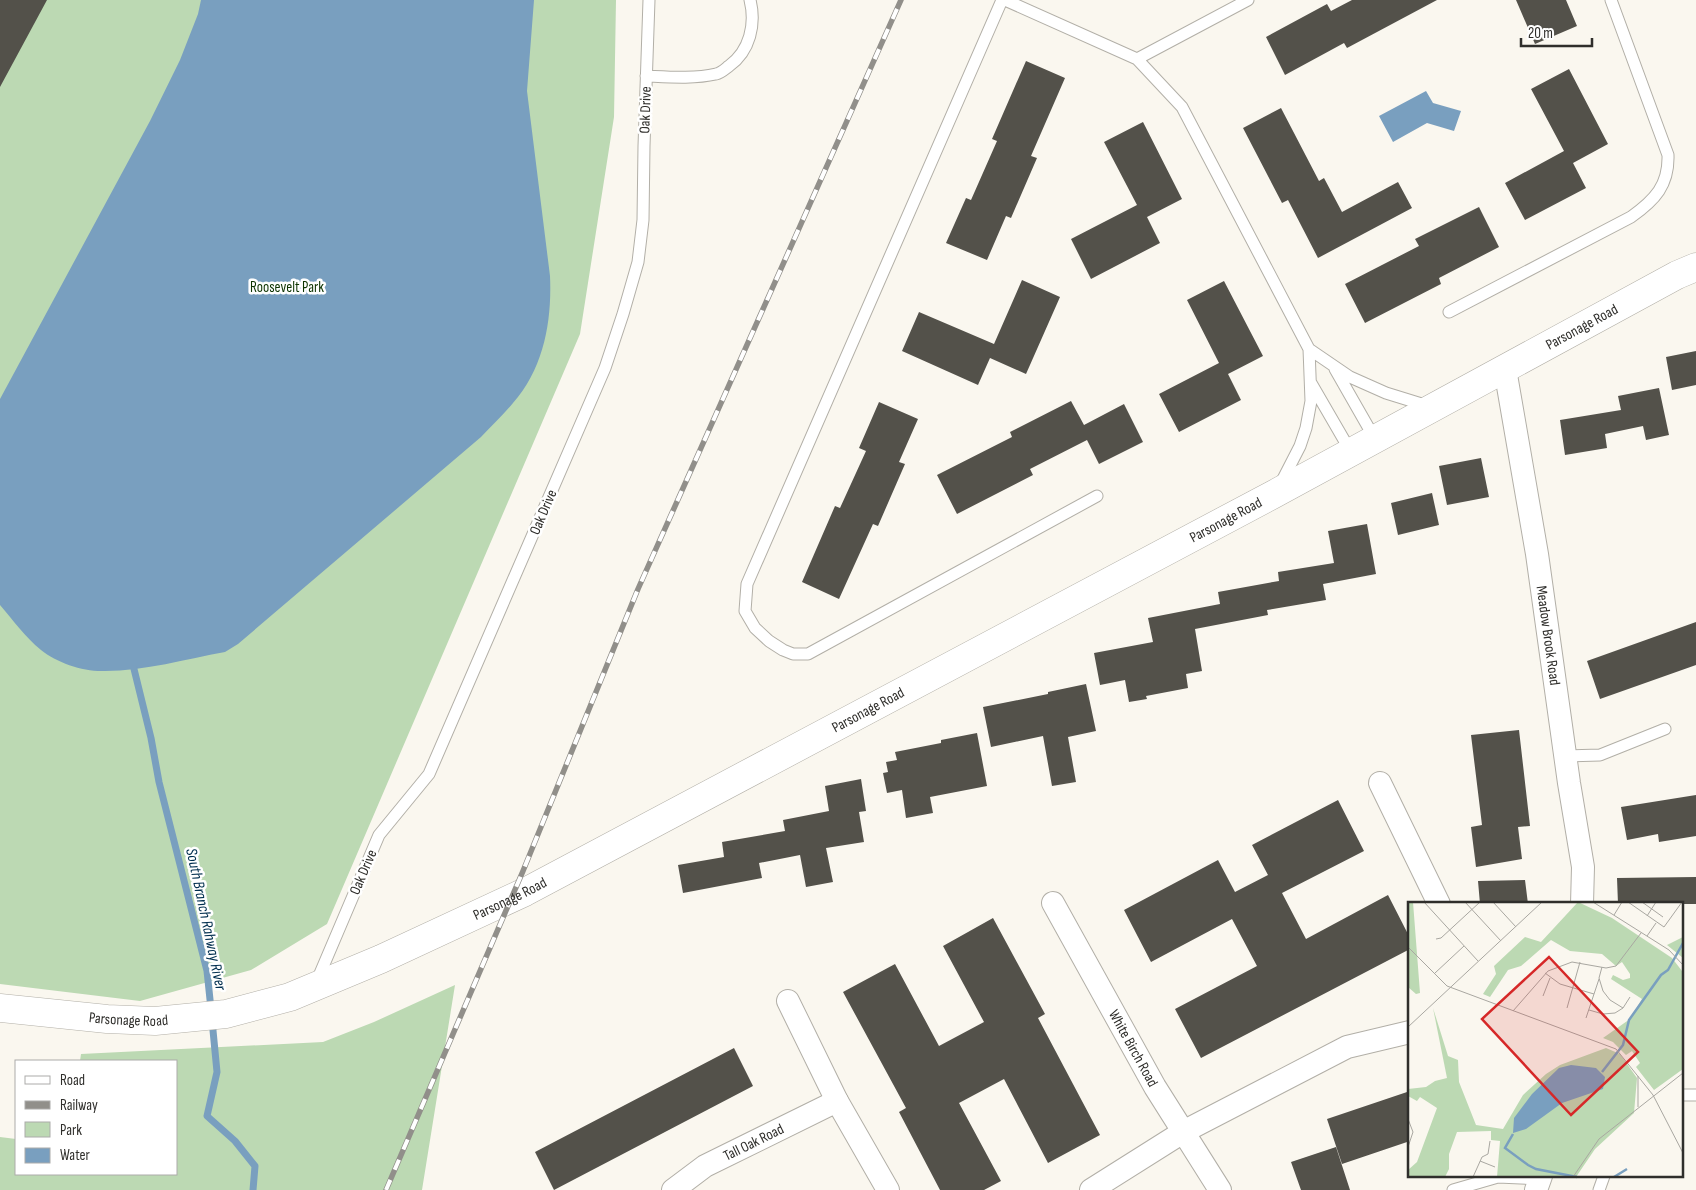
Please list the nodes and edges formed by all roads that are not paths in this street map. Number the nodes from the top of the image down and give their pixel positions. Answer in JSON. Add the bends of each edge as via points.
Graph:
{"nodes":[{"id":1,"x":649,"y":0,"type":"edge"},
{"id":2,"x":750,"y":0,"type":"edge"},
{"id":3,"x":1002,"y":0,"type":"edge"},
{"id":4,"x":1006,"y":0,"type":"edge"},
{"id":5,"x":1248,"y":0,"type":"edge"},
{"id":6,"x":1611,"y":0,"type":"edge"},
{"id":7,"x":1136,"y":59,"type":"junction"},
{"id":8,"x":646,"y":76,"type":"junction"},
{"id":9,"x":1696,"y":267,"type":"edge"},
{"id":10,"x":1449,"y":312,"type":"dead end"},
{"id":11,"x":1308,"y":349,"type":"junction"},
{"id":12,"x":1334,"y":367,"type":"junction"},
{"id":13,"x":1504,"y":369,"type":"junction"},
{"id":14,"x":1310,"y":381,"type":"junction"},
{"id":15,"x":1434,"y":407,"type":"junction"},
{"id":16,"x":1375,"y":439,"type":"junction"},
{"id":17,"x":1351,"y":452,"type":"junction"},
{"id":18,"x":1276,"y":493,"type":"junction"},
{"id":19,"x":1096,"y":496,"type":"dead end"},
{"id":20,"x":1665,"y":729,"type":"dead end"},
{"id":21,"x":1565,"y":756,"type":"junction"},
{"id":22,"x":1380,"y":783,"type":"dead end"},
{"id":23,"x":1438,"y":902,"type":"edge"},
{"id":24,"x":1582,"y":902,"type":"edge"},
{"id":25,"x":1054,"y":903,"type":"dead end"},
{"id":26,"x":314,"y":987,"type":"junction"},
{"id":27,"x":788,"y":1001,"type":"dead end"},
{"id":28,"x":0,"y":1008,"type":"edge"},
{"id":29,"x":1408,"y":1032,"type":"edge"},
{"id":30,"x":837,"y":1101,"type":"junction"},
{"id":31,"x":1183,"y":1132,"type":"junction"},
{"id":32,"x":1495,"y":1178,"type":"edge"},
{"id":33,"x":1506,"y":1178,"type":"edge"},
{"id":34,"x":1603,"y":1178,"type":"edge"},
{"id":35,"x":1539,"y":1182,"type":"edge"},
{"id":36,"x":673,"y":1190,"type":"edge"},
{"id":37,"x":888,"y":1190,"type":"edge"},
{"id":38,"x":1092,"y":1190,"type":"edge"},
{"id":39,"x":1220,"y":1190,"type":"edge"},
{"id":40,"x":1453,"y":1190,"type":"edge"},
{"id":41,"x":1599,"y":1190,"type":"edge"}],
"edges":[{"from":1,"to":8,"type":"lane","name":"Oak Drive"},
{"from":2,"to":8,"type":"lane","via":[[751,31],[746,47],[718,74]]},
{"from":3,"to":19,"type":"lane","via":[[747,584],[745,611],[768,641],[793,654],[808,654]]},
{"from":4,"to":7,"type":"lane"},
{"from":5,"to":7,"type":"lane"},
{"from":6,"to":10,"type":"lane","via":[[1668,156],[1664,182],[1645,207],[1631,217]]},
{"from":7,"to":11,"type":"lane","via":[[1182,107]]},
{"from":8,"to":26,"type":"lane","name":"Oak Drive","via":[[643,220],[638,262],[605,368],[429,774],[379,835]]},
{"from":9,"to":13,"type":"street","name":"Parsonage Road"},
{"from":11,"to":12,"type":"lane"},
{"from":11,"to":14,"type":"lane"},
{"from":12,"to":15,"type":"lane","via":[[1386,393]]},
{"from":12,"to":16,"type":"lane"},
{"from":13,"to":15,"type":"street","name":"Parsonage Road"},
{"from":13,"to":21,"type":"street","name":"Meadow Brook Road","via":[[1537,554]]},
{"from":14,"to":17,"type":"lane"},
{"from":14,"to":18,"type":"lane","via":[[1311,401],[1306,428]]},
{"from":15,"to":16,"type":"street","name":"Parsonage Road"},
{"from":16,"to":17,"type":"street","name":"Parsonage Road"},
{"from":17,"to":18,"type":"street","name":"Parsonage Road"},
{"from":18,"to":26,"type":"street","name":"Parsonage Road","via":[[525,892]]},
{"from":20,"to":21,"type":"lane","via":[[1600,755]]},
{"from":21,"to":24,"type":"street","name":"Meadow Brook Road","via":[[1582,867]]},
{"from":22,"to":23,"type":"street"},
{"from":25,"to":31,"type":"street","name":"White Birch Road"},
{"from":26,"to":28,"type":"street","name":"Parsonage Road","via":[[290,997],[226,1014],[155,1021]]},
{"from":27,"to":30,"type":"street"},
{"from":29,"to":31,"type":"street","via":[[1346,1047]]},
{"from":30,"to":36,"type":"street","name":"Tall Oak Road","via":[[705,1166]]},
{"from":30,"to":37,"type":"street"},
{"from":31,"to":38,"type":"street"},
{"from":31,"to":39,"type":"street","name":"White Birch Road"},
{"from":32,"to":40,"type":"lane"},
{"from":33,"to":35,"type":"lane"},
{"from":34,"to":41,"type":"lane"}]}
